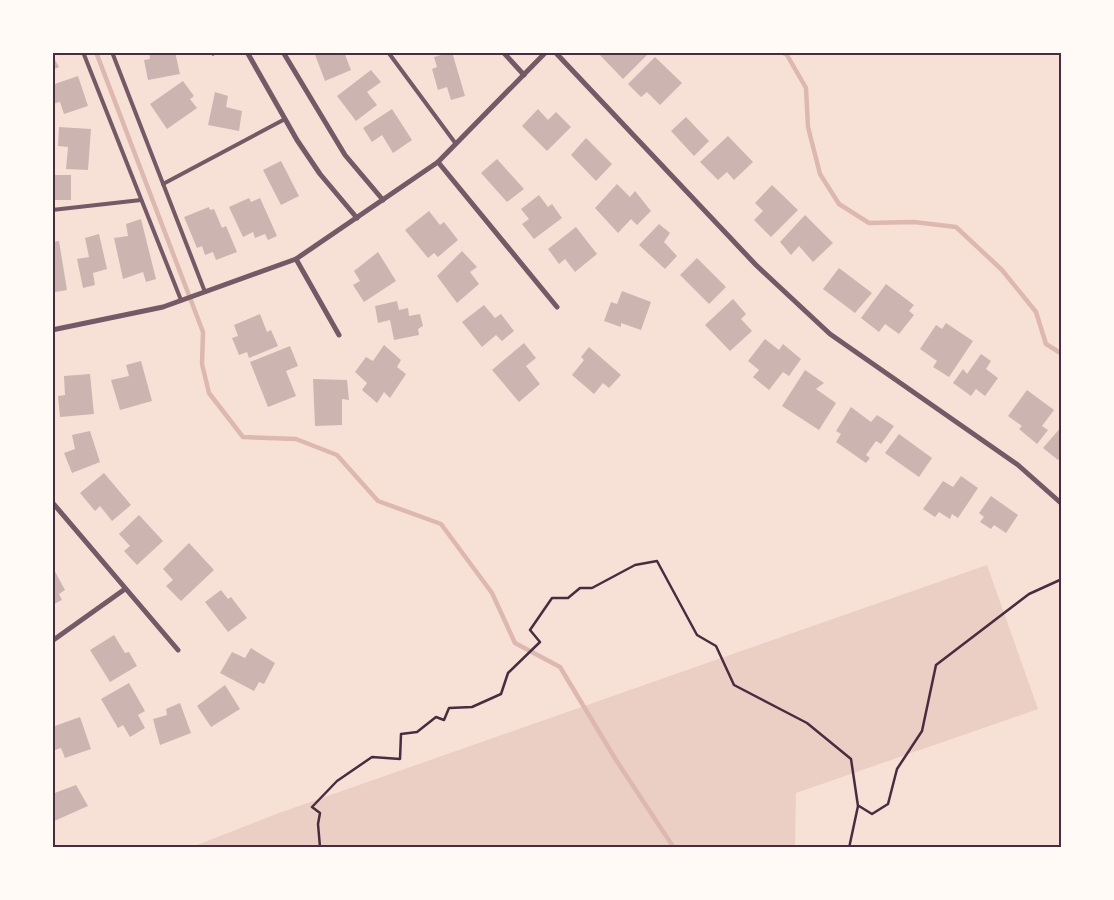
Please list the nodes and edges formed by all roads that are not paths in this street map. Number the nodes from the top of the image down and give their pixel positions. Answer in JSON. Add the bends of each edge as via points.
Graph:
{"nodes":[{"id":1,"x":83,"y":52,"type":"edge"},
{"id":2,"x":112,"y":52,"type":"edge"},
{"id":3,"x":248,"y":52,"type":"edge"},
{"id":4,"x":283,"y":52,"type":"edge"},
{"id":5,"x":388,"y":52,"type":"edge"},
{"id":6,"x":503,"y":52,"type":"edge"},
{"id":7,"x":546,"y":52,"type":"edge"},
{"id":8,"x":555,"y":52,"type":"edge"},
{"id":9,"x":524,"y":75,"type":"junction"},
{"id":10,"x":285,"y":119,"type":"junction"},
{"id":11,"x":456,"y":144,"type":"junction"},
{"id":12,"x":438,"y":162,"type":"junction"},
{"id":13,"x":163,"y":184,"type":"junction"},
{"id":14,"x":141,"y":200,"type":"junction"},
{"id":15,"x":383,"y":200,"type":"junction"},
{"id":16,"x":52,"y":210,"type":"edge"},
{"id":17,"x":357,"y":218,"type":"junction"},
{"id":18,"x":296,"y":259,"type":"junction"},
{"id":19,"x":204,"y":292,"type":"junction"},
{"id":20,"x":181,"y":300,"type":"junction"},
{"id":21,"x":557,"y":307,"type":"dead end"},
{"id":22,"x":52,"y":330,"type":"edge"},
{"id":23,"x":339,"y":334,"type":"dead end"},
{"id":24,"x":52,"y":502,"type":"edge"},
{"id":25,"x":1062,"y":504,"type":"edge"},
{"id":26,"x":125,"y":589,"type":"junction"},
{"id":27,"x":52,"y":641,"type":"edge"},
{"id":28,"x":178,"y":650,"type":"dead end"}],
"edges":[{"from":1,"to":14,"type":"lane"},
{"from":2,"to":13,"type":"lane"},
{"from":3,"to":10,"type":"street"},
{"from":4,"to":15,"type":"street","via":[[345,155]]},
{"from":5,"to":11,"type":"lane"},
{"from":6,"to":9,"type":"street"},
{"from":7,"to":9,"type":"street"},
{"from":8,"to":25,"type":"street","via":[[756,265],[830,334],[1018,466]]},
{"from":9,"to":11,"type":"street"},
{"from":10,"to":13,"type":"lane"},
{"from":10,"to":17,"type":"street","via":[[320,174]]},
{"from":11,"to":12,"type":"street"},
{"from":12,"to":15,"type":"street"},
{"from":12,"to":21,"type":"street"},
{"from":13,"to":19,"type":"lane"},
{"from":14,"to":16,"type":"lane"},
{"from":14,"to":20,"type":"lane"},
{"from":15,"to":17,"type":"street"},
{"from":17,"to":18,"type":"street"},
{"from":18,"to":19,"type":"street"},
{"from":18,"to":23,"type":"street"},
{"from":19,"to":20,"type":"street"},
{"from":20,"to":22,"type":"street","via":[[163,307]]},
{"from":24,"to":26,"type":"street"},
{"from":26,"to":27,"type":"street"},
{"from":26,"to":28,"type":"street"}]}
